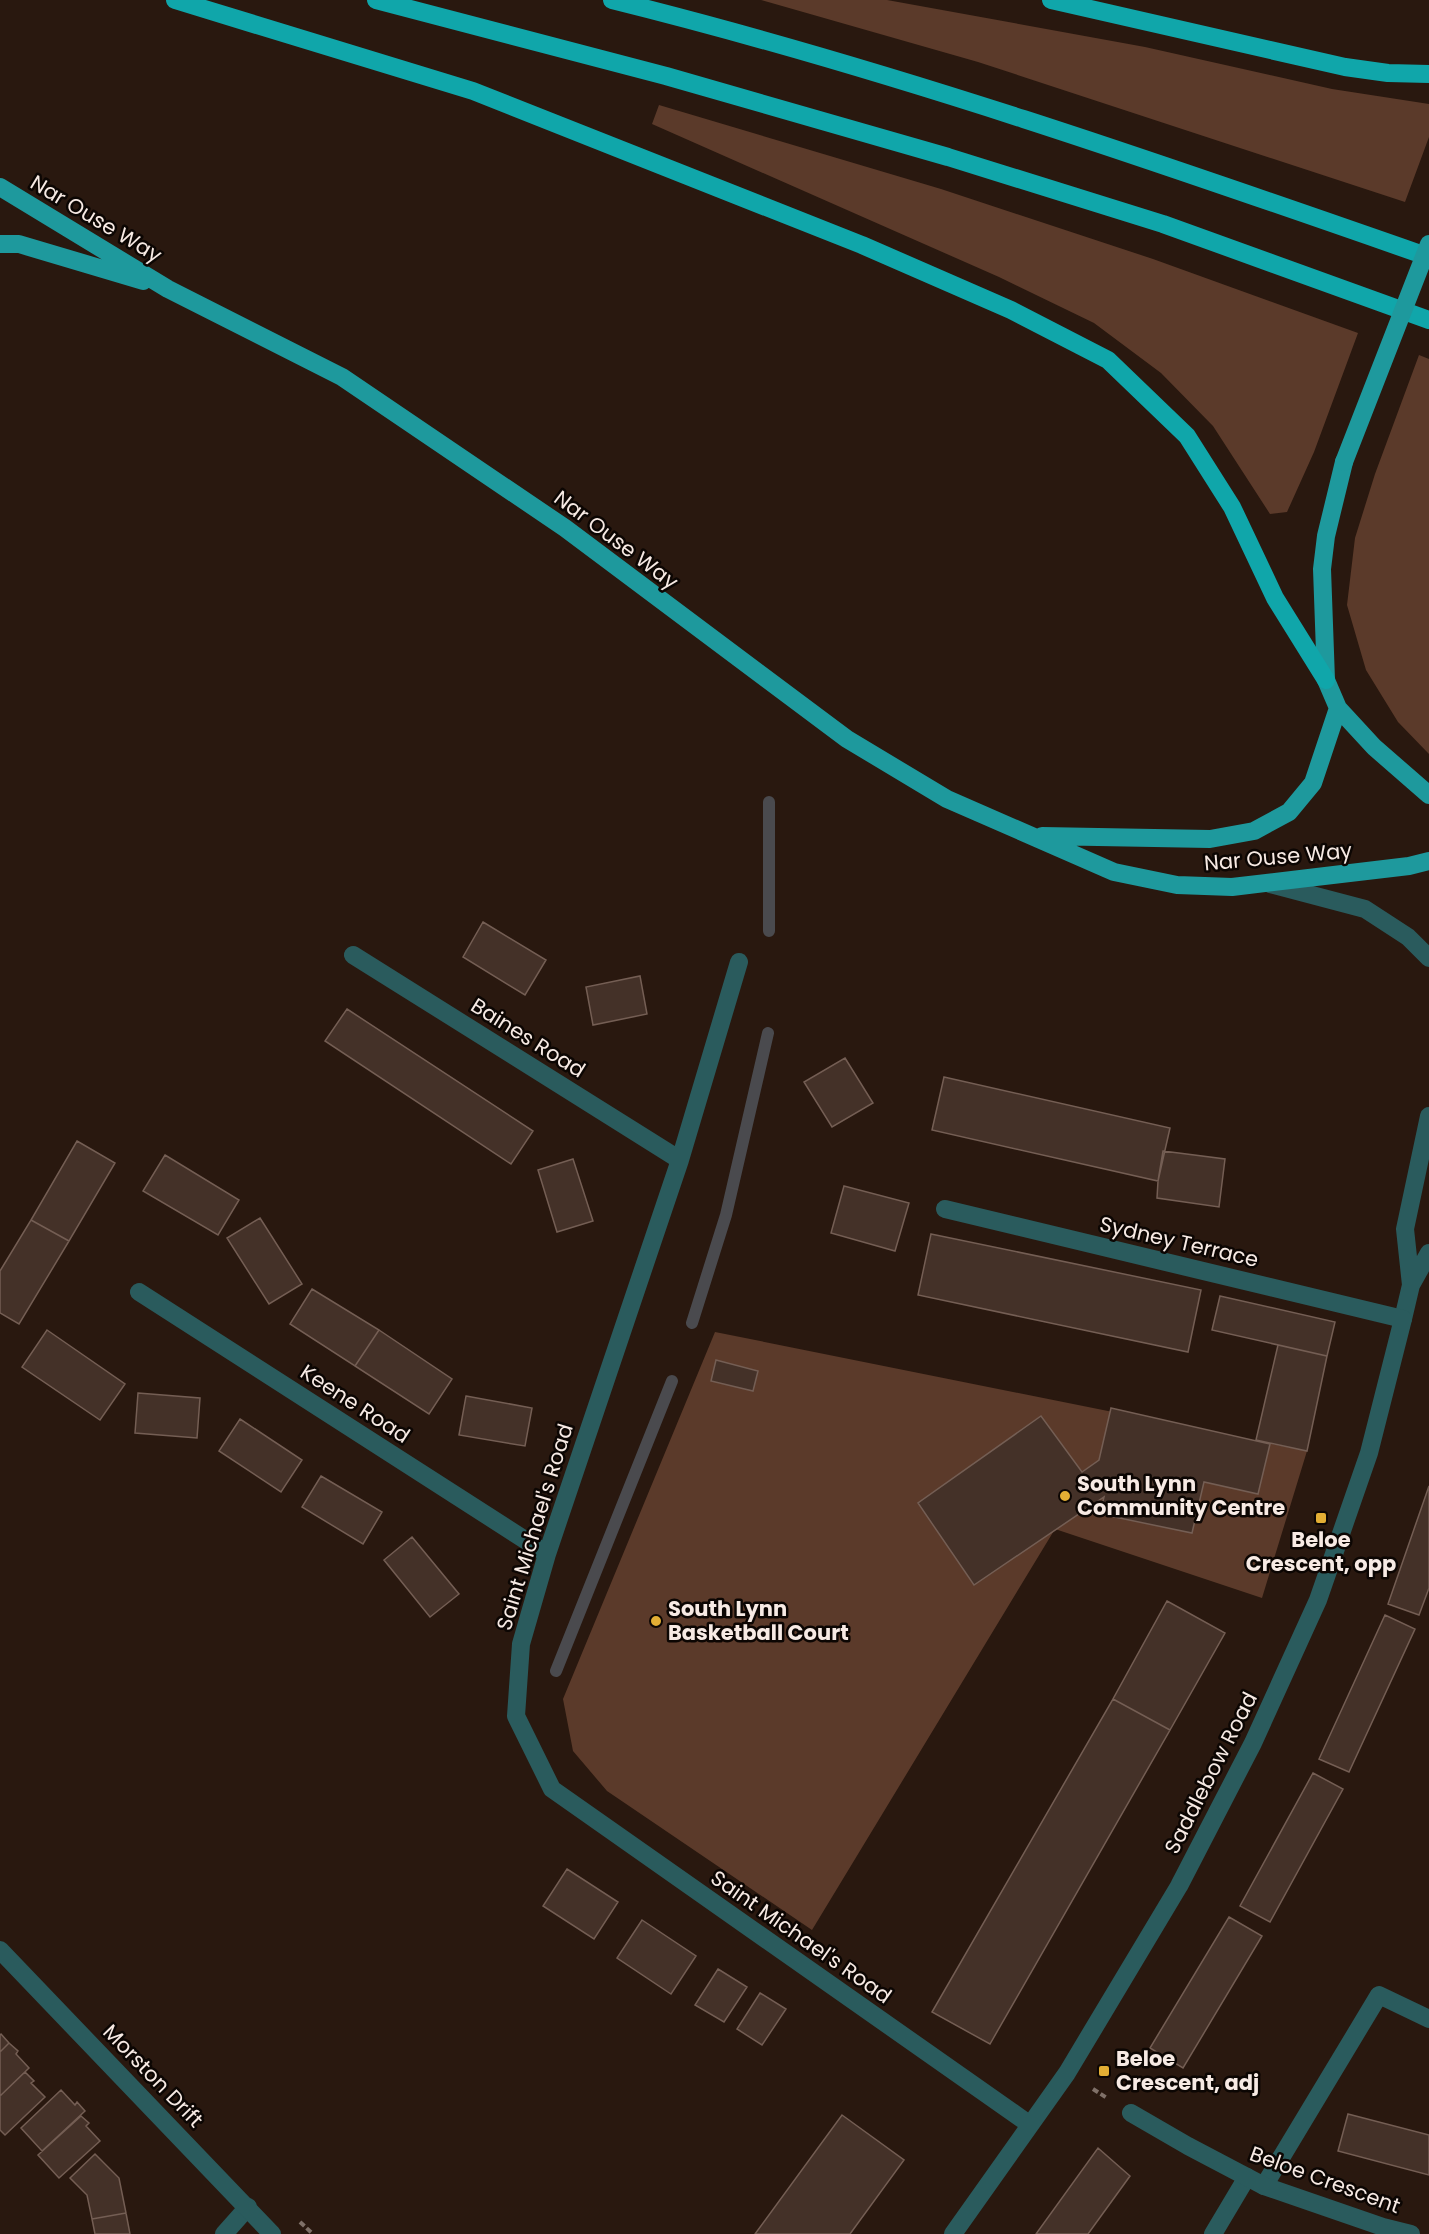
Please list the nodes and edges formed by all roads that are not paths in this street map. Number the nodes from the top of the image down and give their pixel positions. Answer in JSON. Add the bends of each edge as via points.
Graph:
{"nodes":[{"id":1,"x":175,"y":0,"type":"edge"},
{"id":2,"x":376,"y":0,"type":"edge"},
{"id":3,"x":612,"y":0,"type":"edge"},
{"id":4,"x":1051,"y":0,"type":"edge"},
{"id":5,"x":1429,"y":74,"type":"edge"},
{"id":6,"x":0,"y":187,"type":"edge"},
{"id":7,"x":0,"y":244,"type":"edge"},
{"id":8,"x":1429,"y":244,"type":"edge"},
{"id":9,"x":1429,"y":257,"type":"edge"},
{"id":10,"x":168,"y":289,"type":"junction"},
{"id":11,"x":1429,"y":320,"type":"edge"},
{"id":12,"x":1326,"y":681,"type":"junction"},
{"id":13,"x":1338,"y":708,"type":"junction"},
{"id":14,"x":1429,"y":795,"type":"edge"},
{"id":15,"x":1031,"y":836,"type":"junction"},
{"id":16,"x":1429,"y":861,"type":"edge"},
{"id":17,"x":1270,"y":884,"type":"junction"},
{"id":18,"x":353,"y":955,"type":"dead end"},
{"id":19,"x":1429,"y":958,"type":"edge"},
{"id":20,"x":739,"y":962,"type":"dead end"},
{"id":21,"x":1429,"y":1116,"type":"edge"},
{"id":22,"x":680,"y":1160,"type":"junction"},
{"id":23,"x":945,"y":1209,"type":"dead end"},
{"id":24,"x":1429,"y":1253,"type":"edge"},
{"id":25,"x":1411,"y":1285,"type":"junction"},
{"id":26,"x":139,"y":1292,"type":"dead end"},
{"id":27,"x":1403,"y":1318,"type":"junction"},
{"id":28,"x":547,"y":1554,"type":"junction"},
{"id":29,"x":0,"y":1950,"type":"edge"},
{"id":30,"x":1429,"y":2019,"type":"edge"},
{"id":31,"x":1131,"y":2113,"type":"road end"},
{"id":32,"x":1029,"y":2124,"type":"junction"},
{"id":33,"x":1247,"y":2177,"type":"junction"},
{"id":34,"x":1264,"y":2186,"type":"junction"},
{"id":35,"x":248,"y":2207,"type":"junction"},
{"id":36,"x":224,"y":2234,"type":"edge"},
{"id":37,"x":272,"y":2234,"type":"edge"},
{"id":38,"x":953,"y":2234,"type":"edge"},
{"id":39,"x":1213,"y":2234,"type":"edge"},
{"id":40,"x":1411,"y":2234,"type":"edge"}],
"edges":[{"from":1,"to":12,"type":"highway","via":[[472,91],[862,245],[1011,310],[1108,360],[1186,436],[1232,507],[1275,598]]},
{"from":2,"to":11,"type":"highway","via":[[666,76],[948,158],[1163,224]]},
{"from":3,"to":9,"type":"highway","via":[[967,100]]},
{"from":4,"to":5,"type":"highway","via":[[1345,67]]},
{"from":6,"to":10,"type":"main road","name":"Nar Ouse Way"},
{"from":7,"to":10,"type":"main road","name":"Nar Ouse Way","via":[[19,244]]},
{"from":8,"to":12,"type":"main road","bridge":true,"via":[[1344,462],[1326,536],[1322,569]]},
{"from":10,"to":15,"type":"main road","name":"Nar Ouse Way","via":[[342,377],[565,528],[847,739],[946,799]]},
{"from":12,"to":13,"type":"main road"},
{"from":13,"to":14,"type":"main road","via":[[1374,747]]},
{"from":13,"to":15,"type":"main road","name":"Nar Ouse Way","via":[[1313,783],[1289,812],[1254,831],[1210,839]]},
{"from":15,"to":17,"type":"main road","name":"Nar Ouse Way","via":[[1114,872],[1177,885]]},
{"from":16,"to":17,"type":"main road","name":"Nar Ouse Way"},
{"from":17,"to":19,"type":"street","via":[[1365,909],[1408,937]]},
{"from":18,"to":22,"type":"street","name":"Baines Road"},
{"from":20,"to":22,"type":"street","name":"Saint Michael's Road"},
{"from":21,"to":25,"type":"street","name":"Saddlebow Road","via":[[1405,1229]]},
{"from":22,"to":28,"type":"street","name":"Saint Michael's Road"},
{"from":23,"to":27,"type":"street","name":"Sydney Terrace"},
{"from":24,"to":25,"type":"street","name":"Saddlebow Road"},
{"from":25,"to":27,"type":"street","name":"Saddlebow Road"},
{"from":26,"to":28,"type":"street","name":"Keene Road"},
{"from":27,"to":32,"type":"street","name":"Saddlebow Road","via":[[1368,1453],[1318,1600],[1254,1743],[1185,1875],[1067,2073]]},
{"from":28,"to":32,"type":"street","name":"Saint Michael's Road","via":[[522,1644],[516,1716],[552,1789]]},
{"from":29,"to":35,"type":"street","name":"Morston Drift"},
{"from":30,"to":34,"type":"street","via":[[1379,1995]]},
{"from":31,"to":33,"type":"street","name":"Beloe Crescent"},
{"from":32,"to":38,"type":"street","name":"Saddlebow Road"},
{"from":33,"to":34,"type":"street","name":"Beloe Crescent"},
{"from":33,"to":39,"type":"street"},
{"from":34,"to":40,"type":"street","name":"Beloe Crescent"},
{"from":35,"to":36,"type":"street"},
{"from":35,"to":37,"type":"street","name":"Morston Drift"}]}
